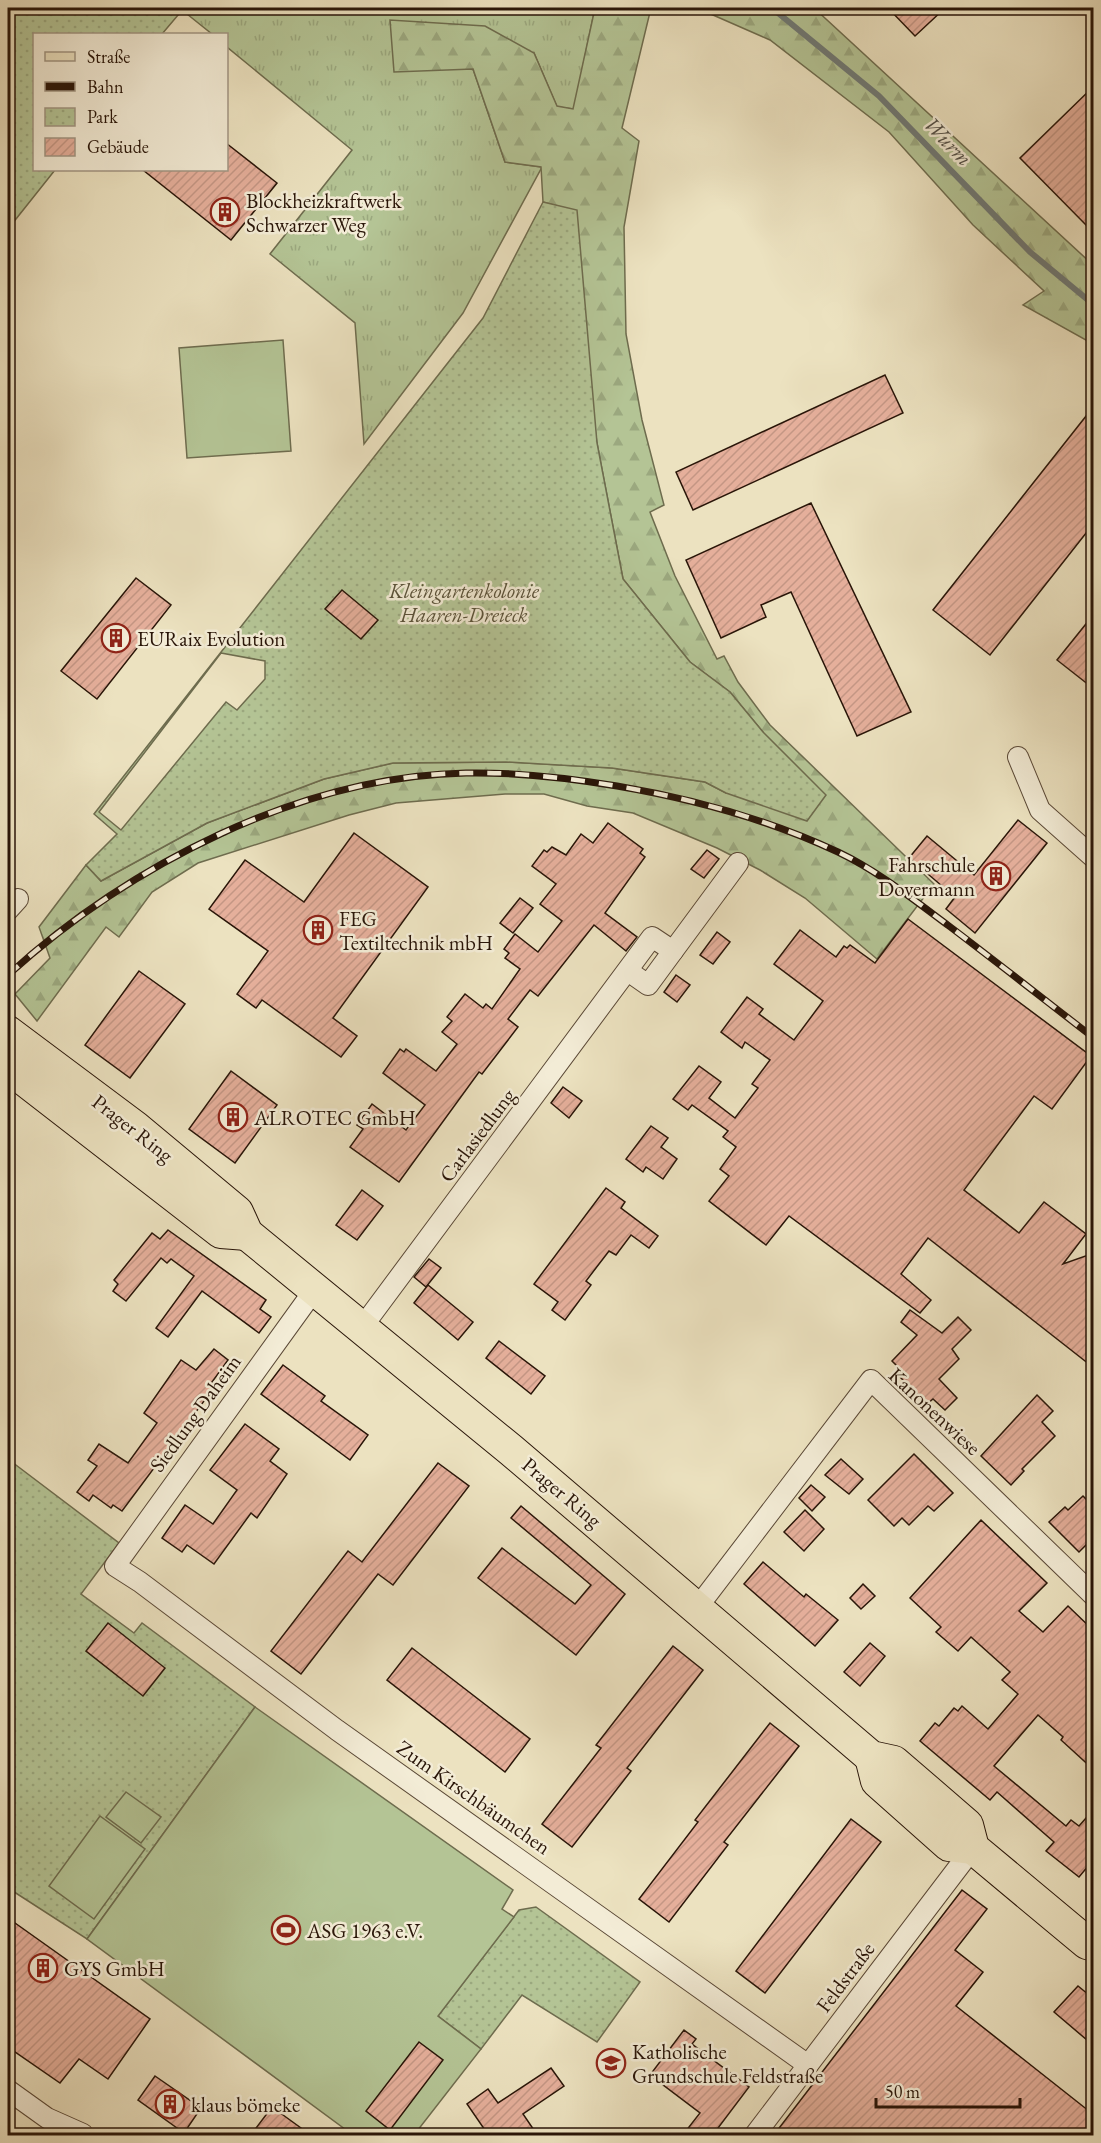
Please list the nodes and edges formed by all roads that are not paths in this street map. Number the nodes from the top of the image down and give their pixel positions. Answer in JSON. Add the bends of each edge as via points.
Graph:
{"nodes":[{"id":1,"x":1018,"y":756,"type":"dead end"},
{"id":2,"x":1094,"y":858,"type":"edge"},
{"id":3,"x":738,"y":863,"type":"dead end"},
{"id":4,"x":8,"y":1032,"type":"edge"},
{"id":5,"x":8,"y":1067,"type":"edge"},
{"id":6,"x":247,"y":1234,"type":"junction"},
{"id":7,"x":315,"y":1289,"type":"junction"},
{"id":8,"x":363,"y":1326,"type":"junction"},
{"id":9,"x":115,"y":1566,"type":"joint"},
{"id":10,"x":1094,"y":1596,"type":"edge"},
{"id":11,"x":697,"y":1608,"type":"junction"},
{"id":12,"x":974,"y":1848,"type":"junction"},
{"id":13,"x":1091,"y":1950,"type":"edge"},
{"id":14,"x":808,"y":2065,"type":"junction"},
{"id":15,"x":8,"y":2090,"type":"edge"},
{"id":16,"x":84,"y":2134,"type":"dead end"},
{"id":17,"x":754,"y":2136,"type":"edge"}],
"edges":[{"from":1,"to":2,"type":"street","via":[[1040,810]]},
{"from":3,"to":8,"type":"street","name":"Carlasiedlung","via":[[673,951],[652,937]]},
{"from":4,"to":6,"type":"main road","name":"Prager Ring","via":[[135,1127],[237,1212]]},
{"from":5,"to":6,"type":"main road","name":"Prager Ring","via":[[222,1232]]},
{"from":6,"to":7,"type":"main road","name":"Prager Ring"},
{"from":7,"to":8,"type":"main road","name":"Prager Ring"},
{"from":7,"to":9,"type":"street","name":"Siedlung Daheim"},
{"from":8,"to":11,"type":"main road","name":"Prager Ring"},
{"from":9,"to":14,"type":"street","name":"Zum Kirschbäumchen","via":[[337,1730]]},
{"from":10,"to":11,"type":"street","name":"Kanonenwiese","via":[[871,1380]]},
{"from":11,"to":12,"type":"main road","name":"Prager Ring","via":[[871,1757],[878,1781],[949,1845]]},
{"from":12,"to":13,"type":"main road","name":"Prager Ring"},
{"from":12,"to":14,"type":"street","name":"Feldstraße"},
{"from":14,"to":17,"type":"street","name":"Feldstraße"},
{"from":15,"to":16,"type":"street","via":[[47,2118]]}]}
